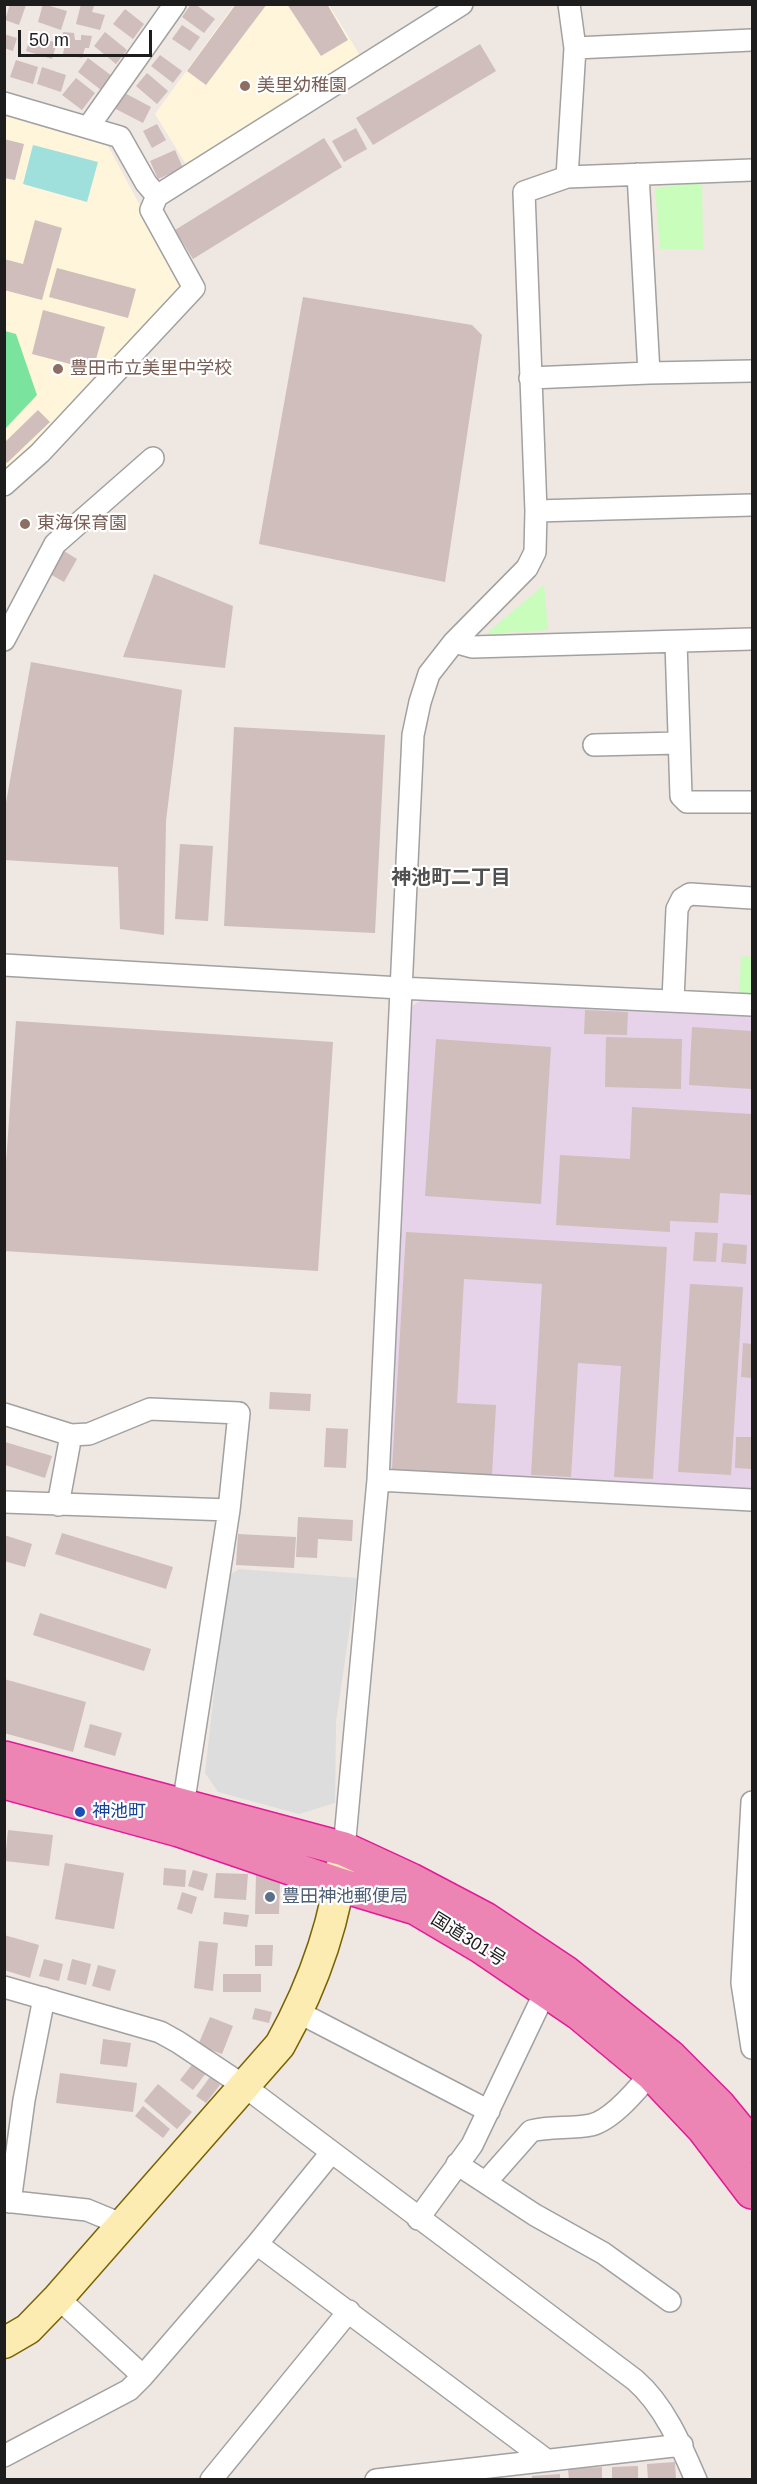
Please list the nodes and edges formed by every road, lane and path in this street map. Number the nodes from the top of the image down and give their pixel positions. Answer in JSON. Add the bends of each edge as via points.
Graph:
{"nodes":[{"id":1,"x":175,"y":4,"type":"edge"},
{"id":2,"x":462,"y":4,"type":"edge"},
{"id":3,"x":569,"y":4,"type":"edge"},
{"id":4,"x":753,"y":40,"type":"edge"},
{"id":5,"x":575,"y":48,"type":"junction"},
{"id":6,"x":4,"y":103,"type":"edge"},
{"id":7,"x":88,"y":126,"type":"junction"},
{"id":8,"x":753,"y":170,"type":"edge"},
{"id":9,"x":638,"y":174,"type":"junction"},
{"id":10,"x":567,"y":177,"type":"junction"},
{"id":11,"x":157,"y":196,"type":"junction"},
{"id":12,"x":753,"y":371,"type":"edge"},
{"id":13,"x":648,"y":373,"type":"junction"},
{"id":14,"x":530,"y":378,"type":"junction"},
{"id":15,"x":153,"y":458,"type":"dead end"},
{"id":16,"x":4,"y":485,"type":"edge"},
{"id":17,"x":753,"y":505,"type":"edge"},
{"id":18,"x":536,"y":512,"type":"junction"},
{"id":19,"x":753,"y":639,"type":"edge"},
{"id":20,"x":4,"y":640,"type":"edge"},
{"id":21,"x":454,"y":642,"type":"junction"},
{"id":22,"x":676,"y":642,"type":"junction"},
{"id":23,"x":679,"y":743,"type":"junction"},
{"id":24,"x":594,"y":745,"type":"dead end"},
{"id":25,"x":753,"y":802,"type":"edge"},
{"id":26,"x":753,"y":898,"type":"edge"},
{"id":27,"x":4,"y":965,"type":"edge"},
{"id":28,"x":400,"y":988,"type":"junction"},
{"id":29,"x":673,"y":1000,"type":"junction"},
{"id":30,"x":753,"y":1005,"type":"edge"},
{"id":31,"x":4,"y":1414,"type":"edge"},
{"id":32,"x":71,"y":1435,"type":"junction"},
{"id":33,"x":378,"y":1480,"type":"junction"},
{"id":34,"x":753,"y":1500,"type":"edge"},
{"id":35,"x":4,"y":1502,"type":"edge"},
{"id":36,"x":58,"y":1504,"type":"junction"},
{"id":37,"x":230,"y":1510,"type":"junction"},
{"id":38,"x":4,"y":1758,"type":"edge"},
{"id":39,"x":4,"y":1782,"type":"edge"},
{"id":40,"x":753,"y":1802,"type":"edge"},
{"id":41,"x":183,"y":1806,"type":"junction"},
{"id":42,"x":344,"y":1849,"type":"junction"},
{"id":43,"x":750,"y":1881,"type":"edge"},
{"id":44,"x":340,"y":1885,"type":"junction"},
{"id":45,"x":4,"y":1987,"type":"edge"},
{"id":46,"x":546,"y":1990,"type":"junction"},
{"id":47,"x":44,"y":1998,"type":"junction"},
{"id":48,"x":749,"y":2005,"type":"edge"},
{"id":49,"x":298,"y":2012,"type":"junction"},
{"id":50,"x":753,"y":2048,"type":"edge"},
{"id":51,"x":651,"y":2073,"type":"junction"},
{"id":52,"x":244,"y":2086,"type":"junction"},
{"id":53,"x":14,"y":2098,"type":"edge"},
{"id":54,"x":489,"y":2111,"type":"junction"},
{"id":55,"x":753,"y":2146,"type":"edge"},
{"id":56,"x":331,"y":2153,"type":"junction"},
{"id":57,"x":457,"y":2164,"type":"junction"},
{"id":58,"x":486,"y":2182,"type":"junction"},
{"id":59,"x":753,"y":2192,"type":"edge"},
{"id":60,"x":8,"y":2201,"type":"edge"},
{"id":61,"x":418,"y":2218,"type":"junction"},
{"id":62,"x":121,"y":2224,"type":"junction"},
{"id":63,"x":257,"y":2244,"type":"junction"},
{"id":64,"x":58,"y":2298,"type":"junction"},
{"id":65,"x":670,"y":2301,"type":"dead end"},
{"id":66,"x":349,"y":2311,"type":"junction"},
{"id":67,"x":4,"y":2343,"type":"edge"},
{"id":68,"x":143,"y":2376,"type":"junction"},
{"id":69,"x":682,"y":2445,"type":"junction"},
{"id":70,"x":4,"y":2456,"type":"edge"},
{"id":71,"x":545,"y":2459,"type":"junction"},
{"id":72,"x":211,"y":2480,"type":"edge"},
{"id":73,"x":376,"y":2480,"type":"edge"},
{"id":74,"x":696,"y":2480,"type":"edge"}],
"edges":[{"from":1,"to":7,"type":"street"},
{"from":2,"to":11,"type":"street"},
{"from":3,"to":5,"type":"street"},
{"from":4,"to":5,"type":"street"},
{"from":5,"to":10,"type":"street"},
{"from":6,"to":7,"type":"street"},
{"from":7,"to":11,"type":"street","via":[[120,137]]},
{"from":8,"to":9,"type":"street"},
{"from":9,"to":10,"type":"street"},
{"from":9,"to":13,"type":"street"},
{"from":10,"to":14,"type":"street","via":[[524,192]]},
{"from":11,"to":16,"type":"street","via":[[151,210],[195,288],[40,453]]},
{"from":12,"to":13,"type":"street"},
{"from":13,"to":14,"type":"street"},
{"from":14,"to":18,"type":"street"},
{"from":15,"to":20,"type":"street","via":[[56,544]]},
{"from":17,"to":18,"type":"street"},
{"from":18,"to":21,"type":"street","via":[[535,552],[527,568]]},
{"from":19,"to":22,"type":"street"},
{"from":21,"to":22,"type":"street","via":[[472,646]]},
{"from":21,"to":28,"type":"street","via":[[429,674],[413,735]]},
{"from":22,"to":23,"type":"street"},
{"from":23,"to":24,"type":"street"},
{"from":23,"to":25,"type":"street","via":[[681,796],[687,802]]},
{"from":26,"to":29,"type":"street","via":[[690,894],[682,899],[677,909]]},
{"from":27,"to":28,"type":"street"},
{"from":28,"to":29,"type":"street"},
{"from":28,"to":33,"type":"street"},
{"from":29,"to":30,"type":"street"},
{"from":31,"to":32,"type":"street"},
{"from":32,"to":36,"type":"street"},
{"from":32,"to":37,"type":"street","via":[[89,1434],[150,1409],[239,1413]]},
{"from":33,"to":34,"type":"street"},
{"from":33,"to":42,"type":"street"},
{"from":35,"to":36,"type":"street"},
{"from":36,"to":37,"type":"street"},
{"from":37,"to":41,"type":"street"},
{"from":38,"to":41,"type":"highway","name":"国道301号"},
{"from":39,"to":44,"type":"highway","name":"国道301号","via":[[179,1830]]},
{"from":40,"to":43,"type":"street"},
{"from":41,"to":42,"type":"highway","name":"国道301号"},
{"from":42,"to":44,"type":"street"},
{"from":42,"to":55,"type":"highway","name":"国道301号","via":[[485,1919],[566,1972],[669,2056]]},
{"from":43,"to":48,"type":"street","via":[[742,1983]]},
{"from":44,"to":46,"type":"highway","name":"国道301号","via":[[416,1908]]},
{"from":44,"to":49,"type":"street","via":[[325,1946]]},
{"from":45,"to":47,"type":"street"},
{"from":46,"to":51,"type":"highway","name":"国道301号"},
{"from":46,"to":54,"type":"street"},
{"from":47,"to":52,"type":"street","via":[[160,2032]]},
{"from":47,"to":53,"type":"street"},
{"from":48,"to":50,"type":"street"},
{"from":49,"to":52,"type":"street","via":[[280,2045]]},
{"from":49,"to":54,"type":"street"},
{"from":51,"to":58,"type":"street","via":[[603,2119],[592,2124],[531,2131]]},
{"from":51,"to":59,"type":"highway","name":"国道301号","via":[[704,2129]]},
{"from":52,"to":56,"type":"street"},
{"from":52,"to":62,"type":"street"},
{"from":53,"to":60,"type":"street"},
{"from":54,"to":57,"type":"street","via":[[472,2145]]},
{"from":56,"to":61,"type":"street"},
{"from":56,"to":63,"type":"street"},
{"from":57,"to":58,"type":"street"},
{"from":57,"to":61,"type":"street"},
{"from":58,"to":65,"type":"street","via":[[603,2253]]},
{"from":60,"to":62,"type":"street","via":[[87,2210]]},
{"from":61,"to":69,"type":"street","via":[[635,2380],[647,2391]]},
{"from":62,"to":64,"type":"street"},
{"from":63,"to":66,"type":"street"},
{"from":63,"to":68,"type":"street"},
{"from":64,"to":67,"type":"street","via":[[28,2329]]},
{"from":64,"to":68,"type":"street"},
{"from":66,"to":71,"type":"street"},
{"from":66,"to":72,"type":"street"},
{"from":68,"to":70,"type":"street","via":[[129,2390]]},
{"from":69,"to":71,"type":"street"},
{"from":69,"to":74,"type":"street"},
{"from":71,"to":73,"type":"street"}]}
